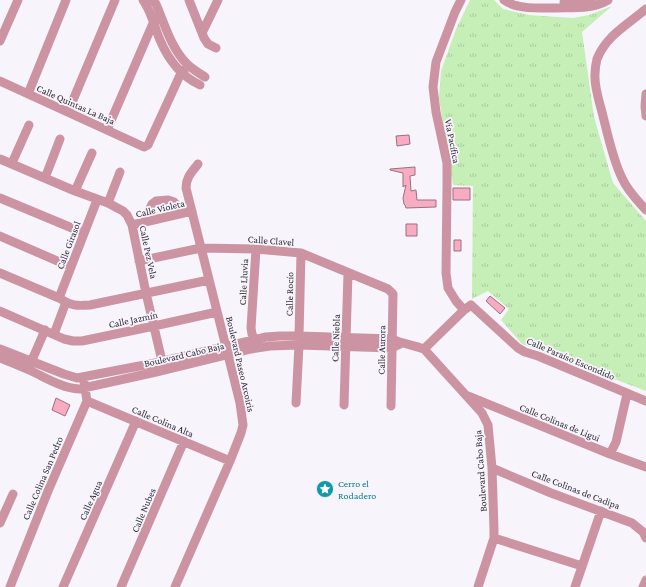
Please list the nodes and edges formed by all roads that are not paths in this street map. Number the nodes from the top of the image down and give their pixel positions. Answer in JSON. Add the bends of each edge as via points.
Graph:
{"nodes":[{"id":1,"x":18,"y":0,"type":"edge"},
{"id":2,"x":66,"y":0,"type":"edge"},
{"id":3,"x":115,"y":0,"type":"edge"},
{"id":4,"x":143,"y":0,"type":"edge"},
{"id":5,"x":153,"y":0,"type":"edge"},
{"id":6,"x":189,"y":0,"type":"edge"},
{"id":7,"x":218,"y":0,"type":"edge"},
{"id":8,"x":461,"y":0,"type":"edge"},
{"id":9,"x":504,"y":0,"type":"edge"},
{"id":10,"x":517,"y":0,"type":"edge"},
{"id":11,"x":591,"y":0,"type":"edge"},
{"id":12,"x":608,"y":0,"type":"edge"},
{"id":13,"x":646,"y":10,"type":"edge"},
{"id":14,"x":158,"y":19,"type":"junction"},
{"id":15,"x":202,"y":33,"type":"junction"},
{"id":16,"x":0,"y":41,"type":"edge"},
{"id":17,"x":216,"y":48,"type":"dead end"},
{"id":18,"x":188,"y":65,"type":"junction"},
{"id":19,"x":181,"y":73,"type":"junction"},
{"id":20,"x":0,"y":81,"type":"edge"},
{"id":21,"x":28,"y":94,"type":"junction"},
{"id":22,"x":646,"y":94,"type":"edge"},
{"id":23,"x":68,"y":112,"type":"junction"},
{"id":24,"x":646,"y":116,"type":"edge"},
{"id":25,"x":29,"y":125,"type":"dead end"},
{"id":26,"x":107,"y":130,"type":"junction"},
{"id":27,"x":60,"y":139,"type":"dead end"},
{"id":28,"x":92,"y":152,"type":"dead end"},
{"id":29,"x":1,"y":161,"type":"edge"},
{"id":30,"x":12,"y":163,"type":"junction"},
{"id":31,"x":198,"y":164,"type":"dead end"},
{"id":32,"x":120,"y":172,"type":"dead end"},
{"id":33,"x":45,"y":178,"type":"junction"},
{"id":34,"x":74,"y":191,"type":"junction"},
{"id":35,"x":0,"y":198,"type":"edge"},
{"id":36,"x":97,"y":200,"type":"junction"},
{"id":37,"x":108,"y":203,"type":"junction"},
{"id":38,"x":646,"y":210,"type":"edge"},
{"id":39,"x":188,"y":212,"type":"junction"},
{"id":40,"x":144,"y":222,"type":"junction"},
{"id":41,"x":132,"y":225,"type":"junction"},
{"id":42,"x":84,"y":233,"type":"junction"},
{"id":43,"x":0,"y":236,"type":"edge"},
{"id":44,"x":201,"y":248,"type":"junction"},
{"id":45,"x":256,"y":249,"type":"junction"},
{"id":46,"x":301,"y":253,"type":"junction"},
{"id":47,"x":139,"y":261,"type":"junction"},
{"id":48,"x":71,"y":267,"type":"junction"},
{"id":49,"x":0,"y":273,"type":"edge"},
{"id":50,"x":348,"y":273,"type":"junction"},
{"id":51,"x":209,"y":280,"type":"junction"},
{"id":52,"x":146,"y":294,"type":"junction"},
{"id":53,"x":393,"y":294,"type":"joint"},
{"id":54,"x":63,"y":300,"type":"junction"},
{"id":55,"x":464,"y":310,"type":"junction"},
{"id":56,"x":0,"y":311,"type":"edge"},
{"id":57,"x":217,"y":312,"type":"junction"},
{"id":58,"x":154,"y":326,"type":"junction"},
{"id":59,"x":45,"y":330,"type":"junction"},
{"id":60,"x":54,"y":334,"type":"junction"},
{"id":61,"x":255,"y":340,"type":"junction"},
{"id":62,"x":299,"y":341,"type":"junction"},
{"id":63,"x":346,"y":342,"type":"junction"},
{"id":64,"x":392,"y":344,"type":"junction"},
{"id":65,"x":0,"y":349,"type":"edge"},
{"id":66,"x":424,"y":350,"type":"junction"},
{"id":67,"x":227,"y":351,"type":"junction"},
{"id":68,"x":0,"y":358,"type":"edge"},
{"id":69,"x":158,"y":365,"type":"junction"},
{"id":70,"x":29,"y":366,"type":"junction"},
{"id":71,"x":83,"y":377,"type":"junction"},
{"id":72,"x":86,"y":388,"type":"junction"},
{"id":73,"x":627,"y":394,"type":"junction"},
{"id":74,"x":466,"y":395,"type":"junction"},
{"id":75,"x":87,"y":401,"type":"junction"},
{"id":76,"x":646,"y":402,"type":"edge"},
{"id":77,"x":296,"y":404,"type":"dead end"},
{"id":78,"x":344,"y":405,"type":"dead end"},
{"id":79,"x":391,"y":406,"type":"dead end"},
{"id":80,"x":136,"y":422,"type":"junction"},
{"id":81,"x":184,"y":442,"type":"junction"},
{"id":82,"x":610,"y":454,"type":"junction"},
{"id":83,"x":230,"y":461,"type":"junction"},
{"id":84,"x":646,"y":467,"type":"edge"},
{"id":85,"x":492,"y":468,"type":"junction"},
{"id":86,"x":13,"y":494,"type":"dead end"},
{"id":87,"x":601,"y":511,"type":"junction"},
{"id":88,"x":0,"y":523,"type":"edge"},
{"id":89,"x":494,"y":538,"type":"junction"},
{"id":90,"x":646,"y":538,"type":"edge"},
{"id":91,"x":582,"y":566,"type":"junction"},
{"id":92,"x":646,"y":580,"type":"edge"},
{"id":93,"x":10,"y":587,"type":"edge"},
{"id":94,"x":63,"y":587,"type":"edge"},
{"id":95,"x":121,"y":587,"type":"edge"},
{"id":96,"x":175,"y":587,"type":"edge"},
{"id":97,"x":478,"y":587,"type":"edge"},
{"id":98,"x":575,"y":587,"type":"edge"},
{"id":99,"x":643,"y":587,"type":"edge"}],
"edges":[{"from":1,"to":16,"type":"street"},
{"from":2,"to":21,"type":"street"},
{"from":3,"to":23,"type":"street"},
{"from":4,"to":14,"type":"street"},
{"from":5,"to":14,"type":"street"},
{"from":6,"to":15,"type":"street"},
{"from":7,"to":15,"type":"street"},
{"from":8,"to":55,"type":"street","name":"Vía Pacífica","via":[[454,12],[436,62],[432,87],[447,163],[448,288]]},
{"from":9,"to":12,"type":"street","via":[[516,6],[533,8],[580,8]]},
{"from":10,"to":11,"type":"street","via":[[534,3]]},
{"from":13,"to":38,"type":"street","via":[[606,43],[597,60],[595,75],[617,166],[622,179]]},
{"from":14,"to":18,"type":"street"},
{"from":14,"to":19,"type":"street","via":[[160,39]]},
{"from":14,"to":26,"type":"street"},
{"from":15,"to":17,"type":"street","via":[[208,44]]},
{"from":18,"to":19,"type":"street"},
{"from":18,"to":19,"type":"street","via":[[203,81],[191,80]]},
{"from":19,"to":26,"type":"street","name":"Calle Quintas La Baja","via":[[148,145],[142,147]]},
{"from":20,"to":21,"type":"street","name":"Calle Quintas La Baja"},
{"from":21,"to":23,"type":"street","name":"Calle Quintas La Baja"},
{"from":22,"to":24,"type":"street"},
{"from":23,"to":26,"type":"street","name":"Calle Quintas La Baja"},
{"from":25,"to":30,"type":"street"},
{"from":27,"to":33,"type":"street"},
{"from":28,"to":34,"type":"street"},
{"from":29,"to":30,"type":"street","name":"Calle Pez Vela"},
{"from":30,"to":33,"type":"street","name":"Calle Pez Vela"},
{"from":31,"to":39,"type":"street","name":"Boulevard Paseo Arcoiris","via":[[186,182]]},
{"from":32,"to":37,"type":"street"},
{"from":33,"to":34,"type":"street","name":"Calle Pez Vela"},
{"from":34,"to":36,"type":"street","name":"Calle Pez Vela"},
{"from":35,"to":42,"type":"street"},
{"from":36,"to":37,"type":"street","name":"Calle Pez Vela"},
{"from":36,"to":42,"type":"street","name":"Calle Girasol"},
{"from":37,"to":41,"type":"street","name":"Calle Pez Vela","via":[[127,215]]},
{"from":39,"to":40,"type":"street","name":"Calle Violeta"},
{"from":39,"to":40,"type":"street","via":[[174,202],[156,201]]},
{"from":39,"to":44,"type":"street","name":"Boulevard Paseo Arcoiris"},
{"from":40,"to":41,"type":"street","name":"Calle Violeta"},
{"from":41,"to":47,"type":"street","name":"Calle Pez Vela"},
{"from":42,"to":48,"type":"street","name":"Calle Girasol"},
{"from":43,"to":48,"type":"street"},
{"from":44,"to":45,"type":"street","name":"Calle Clavel"},
{"from":44,"to":47,"type":"street","name":"Calle Clavel"},
{"from":44,"to":51,"type":"street","name":"Boulevard Paseo Arcoiris"},
{"from":45,"to":46,"type":"street","name":"Calle Clavel"},
{"from":45,"to":61,"type":"street","name":"Calle Lluvia","via":[[251,328]]},
{"from":46,"to":50,"type":"street","name":"Calle Clavel"},
{"from":46,"to":62,"type":"street","name":"Calle Rocío"},
{"from":47,"to":52,"type":"street","name":"Calle Pez Vela"},
{"from":48,"to":54,"type":"street","name":"Calle Girasol"},
{"from":49,"to":54,"type":"street"},
{"from":50,"to":53,"type":"street","name":"Calle Clavel","via":[[388,289]]},
{"from":50,"to":63,"type":"street","name":"Calle Niebla"},
{"from":51,"to":52,"type":"street"},
{"from":51,"to":57,"type":"street","name":"Boulevard Paseo Arcoiris"},
{"from":52,"to":54,"type":"street","via":[[79,306]]},
{"from":52,"to":58,"type":"street","name":"Calle Pez Vela"},
{"from":53,"to":64,"type":"street","name":"Calle Aurora"},
{"from":54,"to":60,"type":"street","name":"Calle Girasol"},
{"from":55,"to":66,"type":"street"},
{"from":55,"to":73,"type":"street","name":"Calle Paraíso Escondido","via":[[470,305],[473,306],[525,352]]},
{"from":56,"to":59,"type":"street","name":"Calle Jazmín"},
{"from":57,"to":58,"type":"street","name":"Calle Jazmín"},
{"from":57,"to":67,"type":"street","name":"Boulevard Paseo Arcoiris"},
{"from":58,"to":60,"type":"street","name":"Calle Jazmín","via":[[82,341],[64,339]]},
{"from":58,"to":69,"type":"street","name":"Calle Pez Vela"},
{"from":59,"to":60,"type":"street","name":"Calle Jazmín"},
{"from":59,"to":70,"type":"street"},
{"from":61,"to":62,"type":"street","name":"Boulevard Cabo Baja","via":[[272,336]]},
{"from":61,"to":67,"type":"street","name":"Boulevard Cabo Baja"},
{"from":62,"to":63,"type":"street","name":"Boulevard Cabo Baja"},
{"from":62,"to":67,"type":"street","name":"Boulevard Cabo Baja"},
{"from":62,"to":77,"type":"street","name":"Calle Rocío"},
{"from":63,"to":64,"type":"street","name":"Boulevard Cabo Baja"},
{"from":63,"to":78,"type":"street","name":"Calle Niebla"},
{"from":64,"to":66,"type":"street","name":"Boulevard Cabo Baja","via":[[414,345]]},
{"from":64,"to":79,"type":"street","name":"Calle Aurora"},
{"from":65,"to":70,"type":"street","name":"Boulevard Cabo Baja"},
{"from":66,"to":74,"type":"street","name":"Boulevard Cabo Baja"},
{"from":67,"to":69,"type":"street","name":"Boulevard Cabo Baja"},
{"from":67,"to":83,"type":"street","name":"Boulevard Paseo Arcoiris","via":[[243,425]]},
{"from":68,"to":70,"type":"street","name":"Boulevard Cabo Baja"},
{"from":69,"to":71,"type":"street","name":"Boulevard Cabo Baja"},
{"from":69,"to":72,"type":"street","name":"Boulevard Cabo Baja"},
{"from":70,"to":71,"type":"street","name":"Boulevard Cabo Baja","via":[[72,377]]},
{"from":70,"to":72,"type":"street","name":"Boulevard Cabo Baja","via":[[65,387]]},
{"from":71,"to":72,"type":"street","name":"Calle Colina San Pedro"},
{"from":72,"to":75,"type":"street","name":"Calle Colina San Pedro"},
{"from":73,"to":76,"type":"street","name":"Calle Paraíso Escondido"},
{"from":73,"to":82,"type":"street","via":[[616,442]]},
{"from":74,"to":82,"type":"street","name":"Calle Colinas de Ligui"},
{"from":74,"to":85,"type":"street","name":"Boulevard Cabo Baja","via":[[488,425]]},
{"from":75,"to":80,"type":"street","name":"Calle Colina Alta"},
{"from":75,"to":93,"type":"street","name":"Calle Colina San Pedro"},
{"from":80,"to":81,"type":"street","name":"Calle Colina Alta"},
{"from":80,"to":94,"type":"street","name":"Calle Agua"},
{"from":81,"to":83,"type":"street","name":"Calle Colina Alta"},
{"from":81,"to":95,"type":"street","name":"Calle Nubes"},
{"from":82,"to":84,"type":"street","name":"Calle Colinas de Ligui"},
{"from":83,"to":96,"type":"street","name":"Boulevard Paseo Arcoiris"},
{"from":85,"to":87,"type":"street","name":"Calle Colinas de Cadipa"},
{"from":85,"to":89,"type":"street","name":"Boulevard Cabo Baja"},
{"from":86,"to":88,"type":"street"},
{"from":87,"to":90,"type":"street","name":"Calle Colinas de Cadipa","via":[[632,522]]},
{"from":87,"to":91,"type":"street"},
{"from":89,"to":91,"type":"street"},
{"from":89,"to":97,"type":"street","name":"Boulevard Cabo Baja"},
{"from":91,"to":98,"type":"street"},
{"from":92,"to":99,"type":"street"}]}
